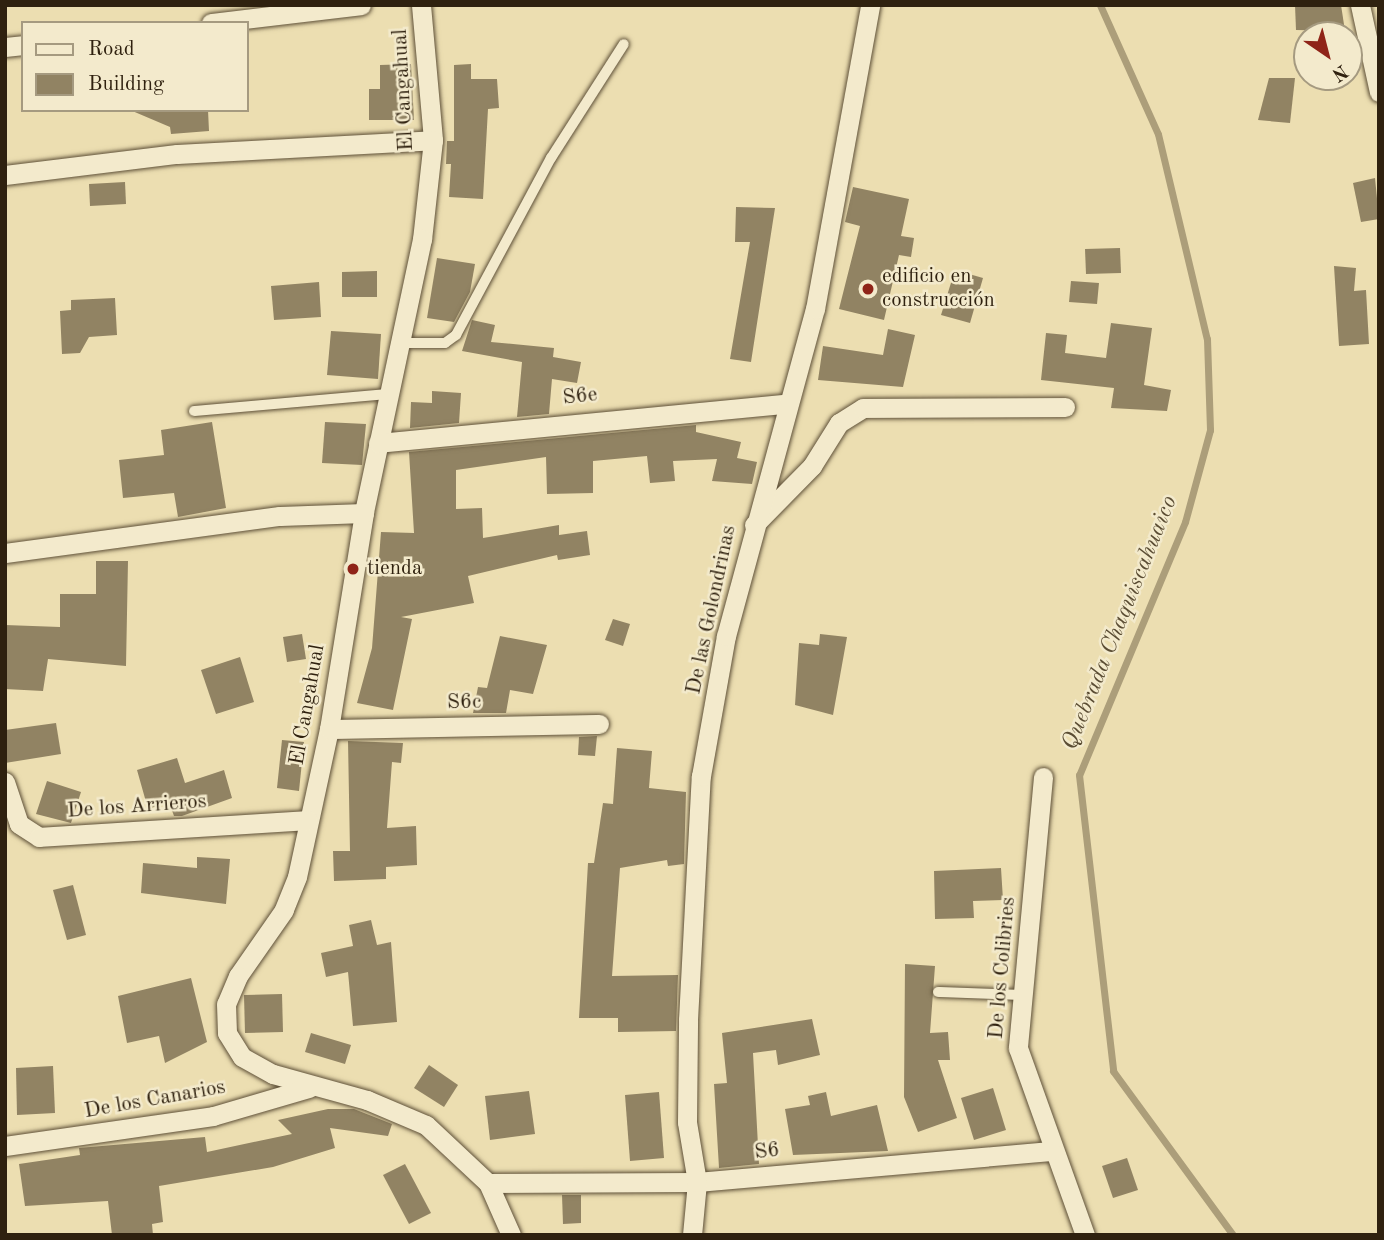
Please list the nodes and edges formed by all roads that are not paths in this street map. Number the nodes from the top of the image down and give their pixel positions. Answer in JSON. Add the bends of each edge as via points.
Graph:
{"nodes":[{"id":1,"x":361,"y":5,"type":"edge"},
{"id":2,"x":421,"y":5,"type":"edge"},
{"id":3,"x":870,"y":5,"type":"edge"},
{"id":4,"x":1360,"y":5,"type":"edge"},
{"id":5,"x":228,"y":21,"type":"edge"},
{"id":6,"x":624,"y":44,"type":"dead end"},
{"id":7,"x":1379,"y":92,"type":"edge"},
{"id":8,"x":433,"y":140,"type":"junction"},
{"id":9,"x":5,"y":175,"type":"edge"},
{"id":10,"x":400,"y":343,"type":"junction"},
{"id":11,"x":388,"y":394,"type":"junction"},
{"id":12,"x":786,"y":404,"type":"junction"},
{"id":13,"x":1065,"y":407,"type":"dead end"},
{"id":14,"x":194,"y":411,"type":"dead end"},
{"id":15,"x":379,"y":443,"type":"junction"},
{"id":16,"x":364,"y":513,"type":"junction"},
{"id":17,"x":754,"y":525,"type":"junction"},
{"id":18,"x":5,"y":553,"type":"edge"},
{"id":19,"x":599,"y":724,"type":"dead end"},
{"id":20,"x":329,"y":729,"type":"junction"},
{"id":21,"x":1043,"y":777,"type":"dead end"},
{"id":22,"x":5,"y":782,"type":"edge"},
{"id":23,"x":307,"y":820,"type":"junction"},
{"id":24,"x":938,"y":992,"type":"dead end"},
{"id":25,"x":1024,"y":995,"type":"junction"},
{"id":26,"x":309,"y":1088,"type":"junction"},
{"id":27,"x":5,"y":1146,"type":"edge"},
{"id":28,"x":1051,"y":1151,"type":"junction"},
{"id":29,"x":697,"y":1182,"type":"junction"},
{"id":30,"x":488,"y":1183,"type":"junction"},
{"id":31,"x":512,"y":1235,"type":"edge"},
{"id":32,"x":692,"y":1235,"type":"edge"},
{"id":33,"x":1085,"y":1235,"type":"edge"}],
"edges":[{"from":1,"to":5,"type":"street"},
{"from":2,"to":8,"type":"street","name":"El Cangahual"},
{"from":3,"to":12,"type":"street","name":"De las Golondrinas","via":[[815,309]]},
{"from":4,"to":7,"type":"street"},
{"from":6,"to":10,"type":"lane","via":[[551,158],[456,335],[445,343]]},
{"from":8,"to":9,"type":"street","via":[[177,153]]},
{"from":8,"to":10,"type":"street","name":"El Cangahual"},
{"from":10,"to":11,"type":"street","name":"El Cangahual"},
{"from":11,"to":14,"type":"lane"},
{"from":11,"to":15,"type":"street","name":"El Cangahual"},
{"from":12,"to":15,"type":"street","name":"S6e"},
{"from":12,"to":17,"type":"street","name":"De las Golondrinas"},
{"from":13,"to":17,"type":"street","via":[[863,408],[839,423],[812,466]]},
{"from":15,"to":16,"type":"street","name":"El Cangahual"},
{"from":16,"to":18,"type":"street","via":[[280,516]]},
{"from":16,"to":20,"type":"street","name":"El Cangahual"},
{"from":17,"to":29,"type":"street","name":"De las Golondrinas","via":[[701,776],[687,1032],[687,1122]]},
{"from":19,"to":20,"type":"street","name":"S6c"},
{"from":20,"to":23,"type":"street","name":"El Cangahual"},
{"from":21,"to":25,"type":"street","name":"De los Colibries"},
{"from":22,"to":23,"type":"street","name":"De los Arrieros","via":[[19,824],[39,837]]},
{"from":23,"to":26,"type":"street","name":"El Cangahual","via":[[284,910],[226,1003],[227,1033],[242,1057]]},
{"from":24,"to":25,"type":"lane"},
{"from":25,"to":28,"type":"street","name":"De los Colibries","via":[[1018,1048]]},
{"from":26,"to":27,"type":"street","name":"De los Canarios","via":[[212,1116]]},
{"from":26,"to":30,"type":"street","name":"El Cangahual","via":[[368,1100],[426,1125]]},
{"from":28,"to":29,"type":"street","name":"S6"},
{"from":28,"to":33,"type":"street","name":"De los Colibries"},
{"from":29,"to":30,"type":"street","name":"S6"},
{"from":29,"to":32,"type":"street","name":"De las Golondrinas"},
{"from":30,"to":31,"type":"street","name":"El Cangahual"}]}
